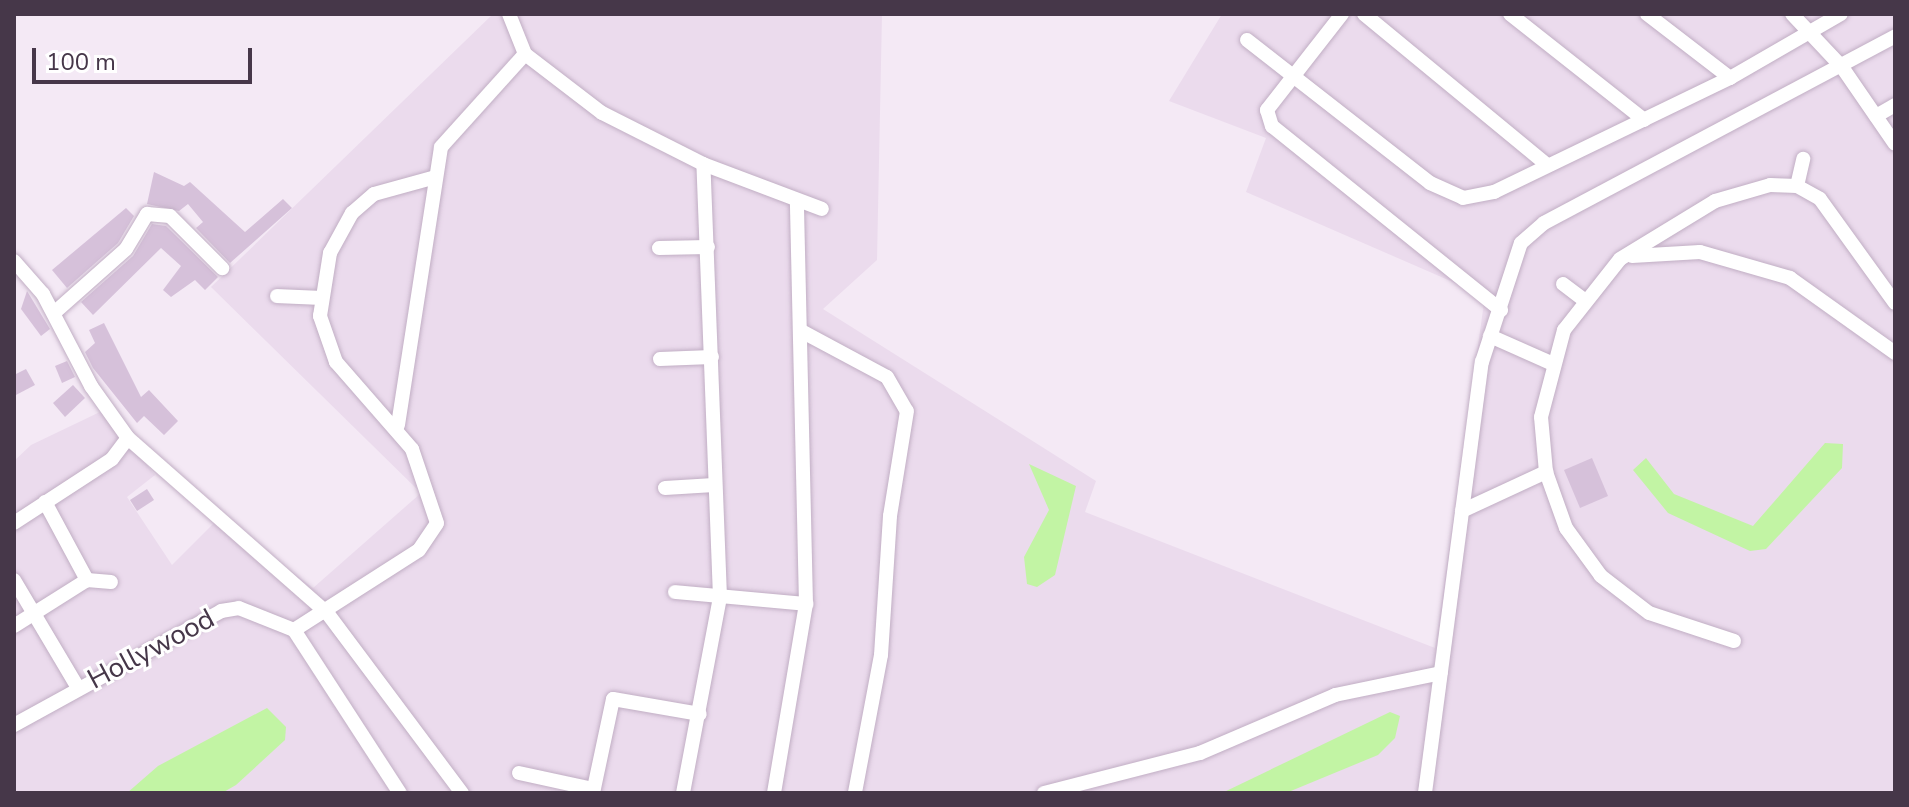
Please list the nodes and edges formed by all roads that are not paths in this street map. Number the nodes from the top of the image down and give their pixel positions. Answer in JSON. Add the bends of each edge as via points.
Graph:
{"nodes":[{"id":1,"x":509,"y":14,"type":"edge"},
{"id":2,"x":1342,"y":14,"type":"edge"},
{"id":3,"x":1364,"y":14,"type":"edge"},
{"id":4,"x":1510,"y":14,"type":"edge"},
{"id":5,"x":1647,"y":14,"type":"edge"},
{"id":6,"x":1792,"y":14,"type":"edge"},
{"id":7,"x":1841,"y":14,"type":"edge"},
{"id":8,"x":1811,"y":32,"type":"junction"},
{"id":9,"x":1895,"y":36,"type":"edge"},
{"id":10,"x":1247,"y":40,"type":"dead end"},
{"id":11,"x":525,"y":54,"type":"junction"},
{"id":12,"x":1842,"y":67,"type":"junction"},
{"id":13,"x":1730,"y":78,"type":"junction"},
{"id":14,"x":1295,"y":79,"type":"junction"},
{"id":15,"x":1895,"y":105,"type":"edge"},
{"id":16,"x":1876,"y":116,"type":"junction"},
{"id":17,"x":1644,"y":120,"type":"junction"},
{"id":18,"x":1895,"y":144,"type":"edge"},
{"id":19,"x":1803,"y":159,"type":"dead end"},
{"id":20,"x":703,"y":164,"type":"junction"},
{"id":21,"x":1546,"y":164,"type":"junction"},
{"id":22,"x":436,"y":177,"type":"junction"},
{"id":23,"x":1797,"y":186,"type":"junction"},
{"id":24,"x":797,"y":204,"type":"junction"},
{"id":25,"x":822,"y":209,"type":"dead end"},
{"id":26,"x":708,"y":247,"type":"junction"},
{"id":27,"x":659,"y":248,"type":"dead end"},
{"id":28,"x":1620,"y":259,"type":"junction"},
{"id":29,"x":14,"y":261,"type":"edge"},
{"id":30,"x":222,"y":268,"type":"dead end"},
{"id":31,"x":1563,"y":284,"type":"dead end"},
{"id":32,"x":277,"y":296,"type":"dead end"},
{"id":33,"x":321,"y":298,"type":"junction"},
{"id":34,"x":1583,"y":299,"type":"junction"},
{"id":35,"x":1895,"y":303,"type":"edge"},
{"id":36,"x":1501,"y":310,"type":"junction"},
{"id":37,"x":54,"y":313,"type":"junction"},
{"id":38,"x":803,"y":332,"type":"junction"},
{"id":39,"x":1490,"y":336,"type":"junction"},
{"id":40,"x":1895,"y":353,"type":"edge"},
{"id":41,"x":712,"y":357,"type":"junction"},
{"id":42,"x":660,"y":359,"type":"dead end"},
{"id":43,"x":1551,"y":363,"type":"junction"},
{"id":44,"x":398,"y":425,"type":"junction"},
{"id":45,"x":128,"y":438,"type":"junction"},
{"id":46,"x":1546,"y":472,"type":"junction"},
{"id":47,"x":714,"y":485,"type":"junction"},
{"id":48,"x":665,"y":488,"type":"dead end"},
{"id":49,"x":45,"y":502,"type":"junction"},
{"id":50,"x":1462,"y":511,"type":"junction"},
{"id":51,"x":14,"y":523,"type":"edge"},
{"id":52,"x":14,"y":580,"type":"edge"},
{"id":53,"x":87,"y":580,"type":"junction"},
{"id":54,"x":111,"y":582,"type":"dead end"},
{"id":55,"x":675,"y":592,"type":"dead end"},
{"id":56,"x":720,"y":597,"type":"junction"},
{"id":57,"x":806,"y":604,"type":"junction"},
{"id":58,"x":328,"y":614,"type":"junction"},
{"id":59,"x":33,"y":615,"type":"junction"},
{"id":60,"x":14,"y":626,"type":"edge"},
{"id":61,"x":294,"y":630,"type":"junction"},
{"id":62,"x":1734,"y":641,"type":"dead end"},
{"id":63,"x":1441,"y":673,"type":"junction"},
{"id":64,"x":78,"y":688,"type":"junction"},
{"id":65,"x":700,"y":714,"type":"junction"},
{"id":66,"x":14,"y":725,"type":"edge"},
{"id":67,"x":519,"y":773,"type":"dead end"},
{"id":68,"x":593,"y":791,"type":"edge"},
{"id":69,"x":400,"y":793,"type":"edge"},
{"id":70,"x":462,"y":793,"type":"edge"},
{"id":71,"x":683,"y":793,"type":"edge"},
{"id":72,"x":774,"y":793,"type":"edge"},
{"id":73,"x":855,"y":793,"type":"edge"},
{"id":74,"x":1044,"y":793,"type":"edge"},
{"id":75,"x":1425,"y":793,"type":"edge"}],
"edges":[{"from":1,"to":11,"type":"street"},
{"from":2,"to":14,"type":"street"},
{"from":3,"to":21,"type":"street"},
{"from":4,"to":17,"type":"street"},
{"from":5,"to":13,"type":"street"},
{"from":6,"to":8,"type":"street"},
{"from":7,"to":8,"type":"street"},
{"from":8,"to":12,"type":"street"},
{"from":8,"to":13,"type":"street"},
{"from":9,"to":12,"type":"street"},
{"from":10,"to":14,"type":"street"},
{"from":11,"to":20,"type":"street","via":[[602,113]]},
{"from":11,"to":22,"type":"street","via":[[441,147]]},
{"from":12,"to":16,"type":"street"},
{"from":12,"to":36,"type":"street","via":[[1544,223],[1521,243]]},
{"from":13,"to":17,"type":"street"},
{"from":14,"to":21,"type":"street","via":[[1430,183],[1463,198],[1494,192]]},
{"from":14,"to":36,"type":"street","via":[[1267,110],[1272,126]]},
{"from":15,"to":16,"type":"street"},
{"from":16,"to":18,"type":"street"},
{"from":17,"to":21,"type":"street"},
{"from":19,"to":23,"type":"street"},
{"from":20,"to":24,"type":"street"},
{"from":20,"to":26,"type":"street"},
{"from":22,"to":33,"type":"street","via":[[374,194],[352,213],[330,253]]},
{"from":22,"to":44,"type":"street"},
{"from":23,"to":28,"type":"street","via":[[1742,189]]},
{"from":23,"to":35,"type":"street","via":[[1837,216]]},
{"from":24,"to":25,"type":"street"},
{"from":24,"to":38,"type":"street"},
{"from":26,"to":27,"type":"street"},
{"from":26,"to":41,"type":"street"},
{"from":28,"to":34,"type":"street"},
{"from":28,"to":40,"type":"street","via":[[1678,249],[1757,267],[1816,293]]},
{"from":29,"to":37,"type":"street"},
{"from":30,"to":37,"type":"street","via":[[170,216],[147,214],[126,249]]},
{"from":31,"to":34,"type":"street"},
{"from":32,"to":33,"type":"street"},
{"from":33,"to":44,"type":"street","via":[[323,341],[358,390]]},
{"from":34,"to":43,"type":"street"},
{"from":36,"to":39,"type":"street"},
{"from":37,"to":45,"type":"street","via":[[91,386]]},
{"from":38,"to":57,"type":"street"},
{"from":38,"to":73,"type":"street","via":[[887,377],[907,411],[890,516],[881,655]]},
{"from":39,"to":43,"type":"street"},
{"from":39,"to":50,"type":"street"},
{"from":41,"to":42,"type":"street"},
{"from":41,"to":47,"type":"street"},
{"from":43,"to":46,"type":"street","via":[[1541,417]]},
{"from":44,"to":58,"type":"street","via":[[425,475],[437,523],[419,550]]},
{"from":45,"to":49,"type":"street","via":[[112,459]]},
{"from":45,"to":58,"type":"street"},
{"from":46,"to":50,"type":"street"},
{"from":46,"to":62,"type":"street","via":[[1566,528],[1601,576],[1675,626]]},
{"from":47,"to":48,"type":"street"},
{"from":47,"to":56,"type":"street"},
{"from":49,"to":51,"type":"street"},
{"from":49,"to":53,"type":"street"},
{"from":50,"to":63,"type":"street"},
{"from":52,"to":59,"type":"street"},
{"from":53,"to":54,"type":"street"},
{"from":53,"to":59,"type":"street"},
{"from":55,"to":56,"type":"street"},
{"from":56,"to":57,"type":"street"},
{"from":56,"to":65,"type":"street"},
{"from":57,"to":72,"type":"street"},
{"from":58,"to":61,"type":"street"},
{"from":58,"to":70,"type":"street"},
{"from":59,"to":60,"type":"street"},
{"from":59,"to":64,"type":"street"},
{"from":61,"to":64,"type":"street","name":"Hollywood","via":[[250,611],[221,611]]},
{"from":61,"to":69,"type":"street"},
{"from":63,"to":74,"type":"street","via":[[1335,695],[1200,753]]},
{"from":63,"to":75,"type":"street"},
{"from":64,"to":66,"type":"street","name":"Hollywood"},
{"from":65,"to":68,"type":"street","via":[[616,697]]},
{"from":65,"to":71,"type":"street"},
{"from":67,"to":68,"type":"street"}]}
